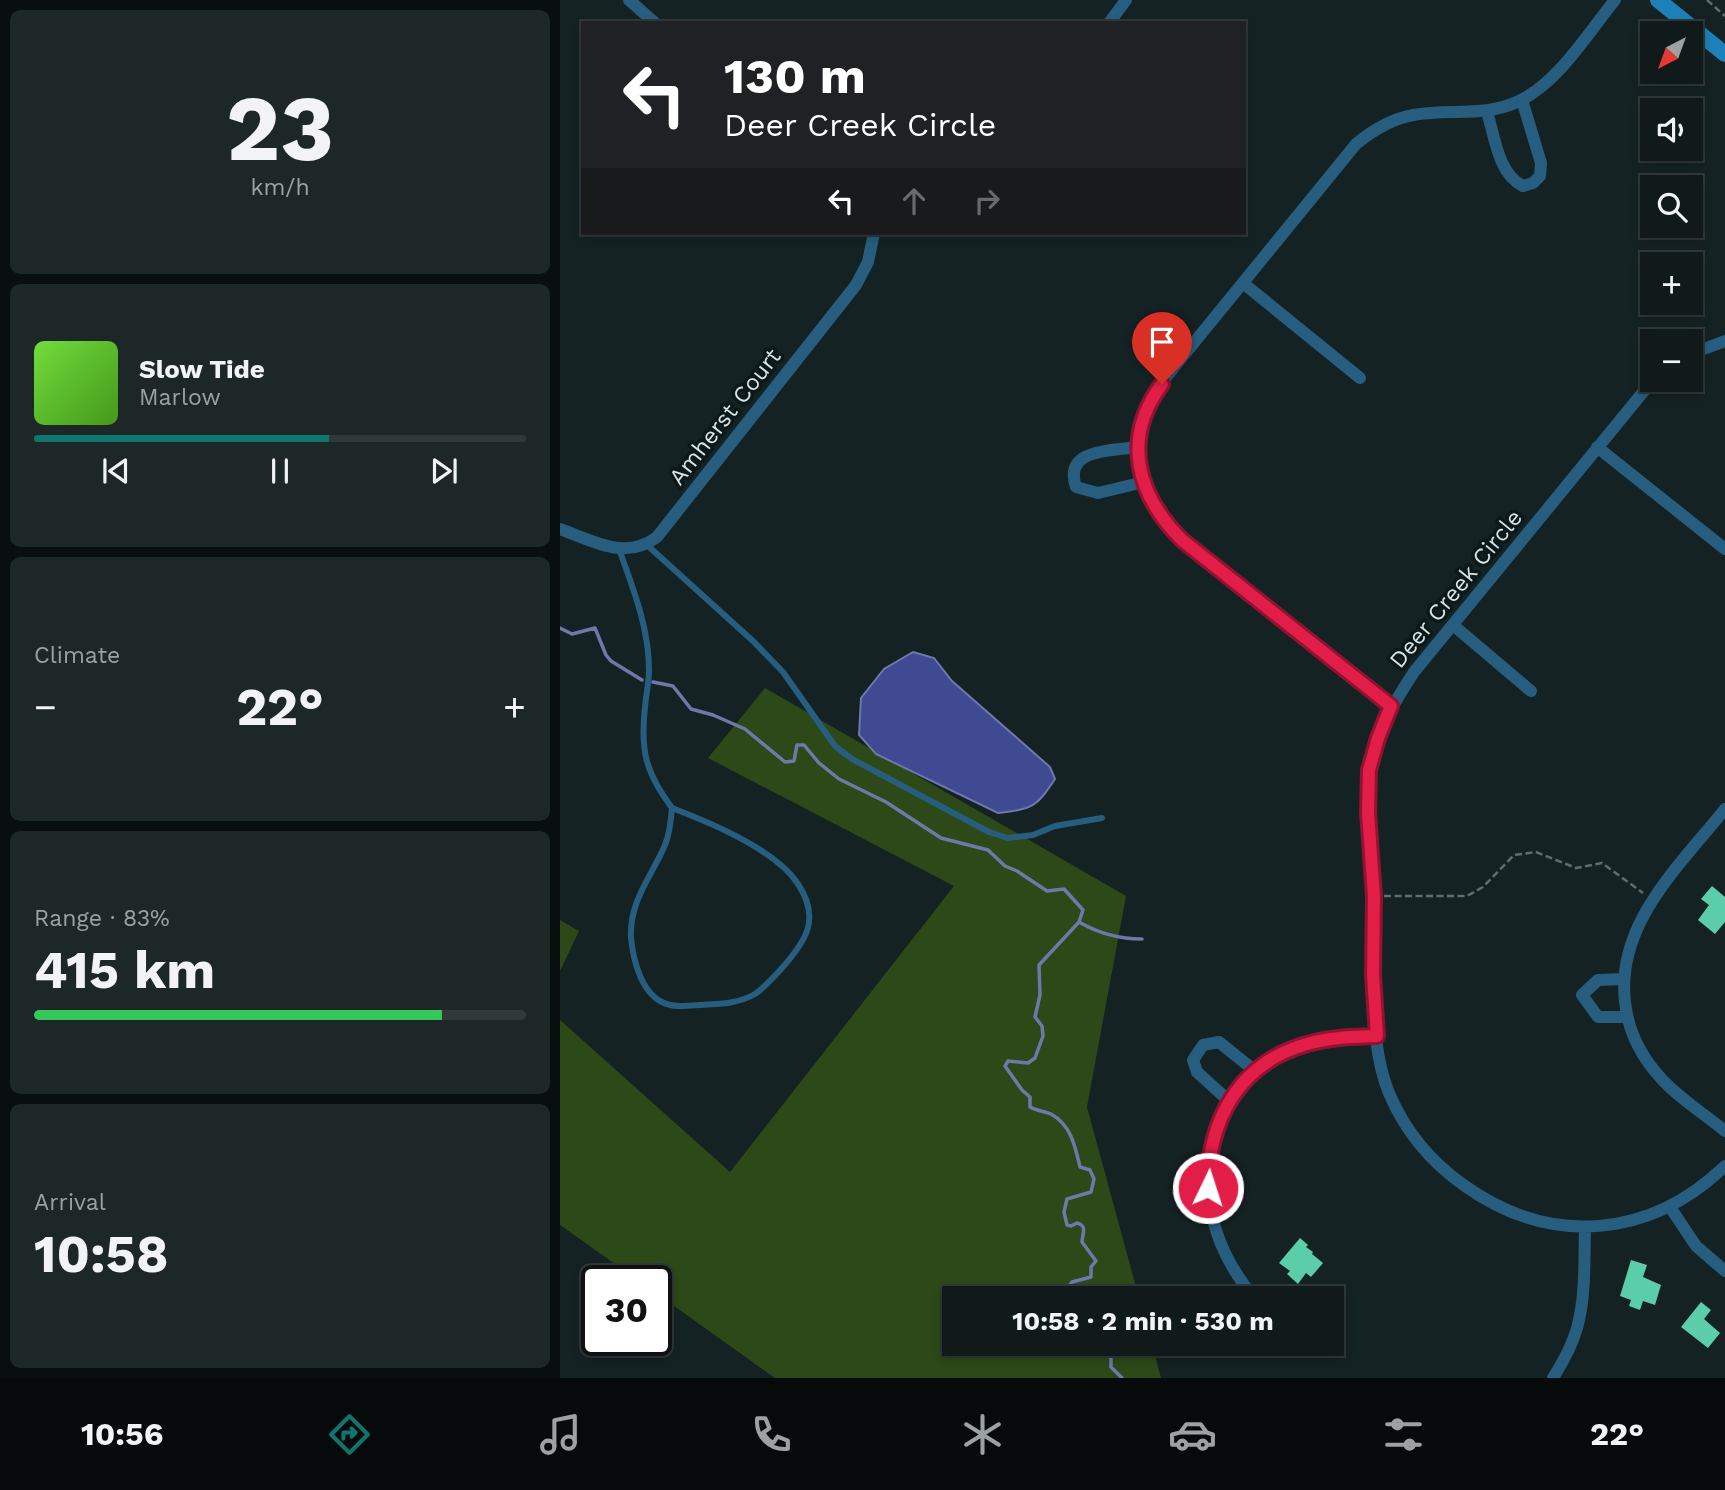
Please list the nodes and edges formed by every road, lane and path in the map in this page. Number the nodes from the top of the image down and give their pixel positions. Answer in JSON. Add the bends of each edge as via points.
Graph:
{"nodes":[{"id":1,"x":629,"y":0,"type":"edge"},
{"id":2,"x":1126,"y":0,"type":"edge"},
{"id":3,"x":1615,"y":0,"type":"edge"},
{"id":4,"x":1658,"y":0,"type":"edge"},
{"id":5,"x":1707,"y":0,"type":"edge"},
{"id":6,"x":1725,"y":16,"type":"edge"},
{"id":7,"x":653,"y":21,"type":"edge"},
{"id":8,"x":1111,"y":21,"type":"edge"},
{"id":9,"x":1725,"y":54,"type":"edge"},
{"id":10,"x":1522,"y":100,"type":"junction"},
{"id":11,"x":1487,"y":112,"type":"junction"},
{"id":12,"x":874,"y":235,"type":"edge"},
{"id":13,"x":1243,"y":284,"type":"junction"},
{"id":14,"x":1725,"y":341,"type":"edge"},
{"id":15,"x":1703,"y":349,"type":"edge"},
{"id":16,"x":1360,"y":378,"type":"dead end"},
{"id":17,"x":1641,"y":392,"type":"edge"},
{"id":18,"x":1139,"y":447,"type":"junction"},
{"id":19,"x":1597,"y":447,"type":"junction"},
{"id":20,"x":1143,"y":482,"type":"junction"},
{"id":21,"x":560,"y":529,"type":"edge"},
{"id":22,"x":647,"y":545,"type":"junction"},
{"id":23,"x":619,"y":549,"type":"junction"},
{"id":24,"x":1725,"y":549,"type":"edge"},
{"id":25,"x":1453,"y":625,"type":"junction"},
{"id":26,"x":1531,"y":691,"type":"dead end"},
{"id":27,"x":1391,"y":706,"type":"junction"},
{"id":28,"x":672,"y":808,"type":"junction"},
{"id":29,"x":1725,"y":809,"type":"edge"},
{"id":30,"x":1102,"y":818,"type":"dead end"},
{"id":31,"x":1374,"y":897,"type":"junction"},
{"id":32,"x":1652,"y":900,"type":"junction"},
{"id":33,"x":1623,"y":979,"type":"junction"},
{"id":34,"x":1628,"y":1017,"type":"junction"},
{"id":35,"x":1377,"y":1036,"type":"junction"},
{"id":36,"x":1255,"y":1071,"type":"junction"},
{"id":37,"x":1229,"y":1101,"type":"junction"},
{"id":38,"x":1725,"y":1131,"type":"edge"},
{"id":39,"x":1725,"y":1166,"type":"edge"},
{"id":40,"x":1670,"y":1207,"type":"junction"},
{"id":41,"x":1585,"y":1227,"type":"junction"},
{"id":42,"x":1725,"y":1271,"type":"edge"},
{"id":43,"x":1244,"y":1286,"type":"edge"},
{"id":44,"x":1553,"y":1378,"type":"edge"}],
"edges":[{"from":1,"to":7,"type":"street"},
{"from":2,"to":8,"type":"street"},
{"from":3,"to":10,"type":"street","via":[[1555,76]]},
{"from":4,"to":9,"type":"street"},
{"from":5,"to":6,"type":"path"},
{"from":10,"to":11,"type":"street"},
{"from":10,"to":11,"type":"street","via":[[1541,163],[1540,176],[1532,183],[1523,186],[1505,170]]},
{"from":11,"to":13,"type":"street","via":[[1414,115],[1369,133],[1345,156]]},
{"from":12,"to":22,"type":"street","name":"Amherst Court","via":[[856,285]]},
{"from":13,"to":16,"type":"street"},
{"from":13,"to":18,"type":"street","via":[[1149,402]]},
{"from":14,"to":15,"type":"street"},
{"from":17,"to":19,"type":"street","name":"Deer Creek Circle"},
{"from":18,"to":20,"type":"street"},
{"from":18,"to":20,"type":"street","via":[[1087,455],[1076,463],[1072,475],[1076,488],[1098,493]]},
{"from":19,"to":24,"type":"street"},
{"from":19,"to":25,"type":"street","name":"Deer Creek Circle"},
{"from":20,"to":27,"type":"street","via":[[1166,524],[1182,540]]},
{"from":21,"to":23,"type":"street"},
{"from":22,"to":23,"type":"street"},
{"from":22,"to":30,"type":"lane","via":[[783,672],[835,746],[852,759],[1008,838]]},
{"from":23,"to":28,"type":"lane","via":[[646,639],[649,670],[643,752]]},
{"from":25,"to":26,"type":"street"},
{"from":25,"to":27,"type":"street","name":"Deer Creek Circle"},
{"from":27,"to":31,"type":"street","name":"Deer Creek Circle","via":[[1369,770]]},
{"from":28,"to":28,"type":"lane","via":[[664,846],[631,916],[635,960],[650,994],[661,1002],[686,1006],[733,1003],[755,994],[800,948],[809,926],[808,905],[797,882],[757,849]]},
{"from":29,"to":32,"type":"street"},
{"from":31,"to":32,"type":"path","via":[[1467,897],[1514,855],[1536,852],[1576,868],[1602,863]]},
{"from":31,"to":35,"type":"street","name":"Deer Creek Circle"},
{"from":32,"to":33,"type":"street","via":[[1630,943]]},
{"from":33,"to":34,"type":"street"},
{"from":33,"to":34,"type":"street","via":[[1598,980],[1582,995],[1598,1017]]},
{"from":34,"to":38,"type":"street","via":[[1641,1050],[1660,1077]]},
{"from":35,"to":36,"type":"street","via":[[1307,1044],[1278,1055]]},
{"from":35,"to":41,"type":"street","name":"Deer Creek Circle","via":[[1383,1075],[1396,1109],[1444,1170],[1475,1194],[1512,1213],[1551,1225]]},
{"from":36,"to":37,"type":"street"},
{"from":36,"to":37,"type":"street","via":[[1219,1042],[1203,1045],[1193,1060],[1197,1072]]},
{"from":37,"to":43,"type":"street","via":[[1211,1146],[1210,1203],[1216,1233]]},
{"from":39,"to":40,"type":"street","name":"Deer Creek Circle"},
{"from":40,"to":41,"type":"street","name":"Deer Creek Circle","via":[[1629,1222]]},
{"from":40,"to":42,"type":"street","via":[[1696,1245]]},
{"from":41,"to":44,"type":"street","via":[[1582,1307],[1569,1351]]}]}
